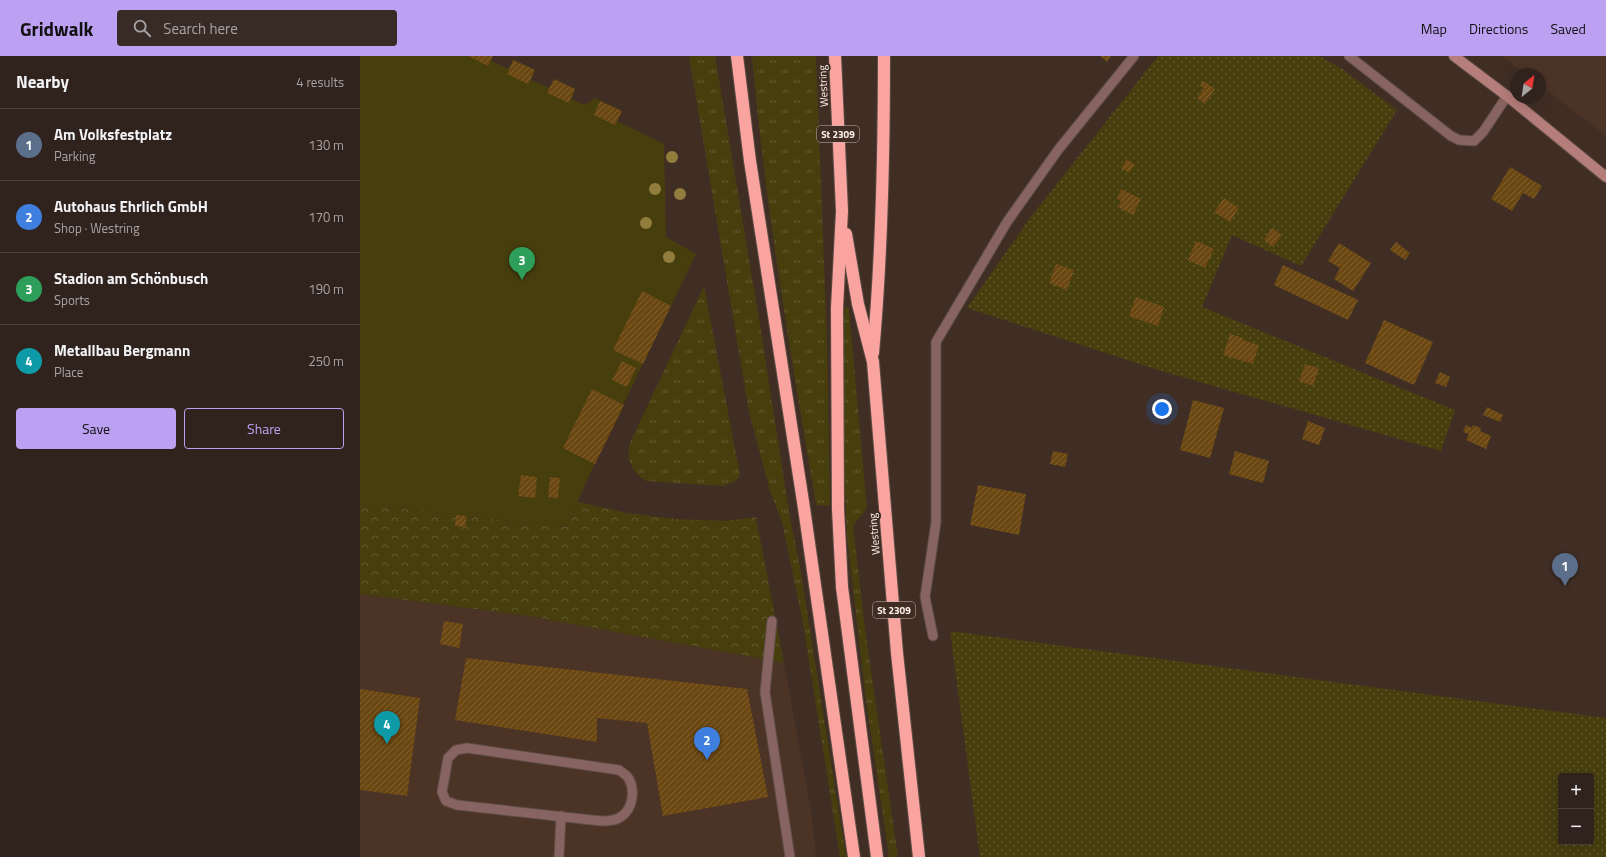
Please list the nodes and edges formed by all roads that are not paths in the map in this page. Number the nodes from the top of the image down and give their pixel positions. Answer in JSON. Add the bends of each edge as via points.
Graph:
{"nodes":[{"id":1,"x":737,"y":56,"type":"edge"},
{"id":2,"x":835,"y":56,"type":"edge"},
{"id":3,"x":884,"y":56,"type":"edge"},
{"id":4,"x":1134,"y":56,"type":"edge"},
{"id":5,"x":1349,"y":56,"type":"edge"},
{"id":6,"x":1454,"y":56,"type":"edge"},
{"id":7,"x":1507,"y":96,"type":"junction"},
{"id":8,"x":1606,"y":177,"type":"edge"},
{"id":9,"x":842,"y":211,"type":"junction"},
{"id":10,"x":873,"y":362,"type":"junction"},
{"id":11,"x":772,"y":621,"type":"dead end"},
{"id":12,"x":933,"y":636,"type":"dead end"},
{"id":13,"x":561,"y":816,"type":"junction"},
{"id":14,"x":558,"y":857,"type":"edge"},
{"id":15,"x":790,"y":857,"type":"edge"},
{"id":16,"x":854,"y":857,"type":"edge"},
{"id":17,"x":877,"y":857,"type":"edge"},
{"id":18,"x":919,"y":857,"type":"edge"}],
"edges":[{"from":1,"to":16,"type":"highway","via":[[750,161],[804,508]]},
{"from":2,"to":9,"type":"highway","name":"Westring","number":"St 2309"},
{"from":3,"to":10,"type":"highway","via":[[881,256]]},
{"from":4,"to":12,"type":"lane","via":[[1058,150],[1007,222],[936,342],[936,522],[925,597]]},
{"from":5,"to":7,"type":"lane","via":[[1459,140],[1474,141]]},
{"from":6,"to":7,"type":"main road"},
{"from":7,"to":8,"type":"main road"},
{"from":9,"to":10,"type":"highway","name":"Westring","number":"St 2309","via":[[858,304]]},
{"from":9,"to":17,"type":"highway","name":"Westring","number":"St 2309","via":[[837,308],[838,509],[842,587]]},
{"from":10,"to":18,"type":"highway","name":"Westring","number":"St 2309","via":[[897,653]]},
{"from":11,"to":15,"type":"lane","via":[[765,692]]},
{"from":13,"to":13,"type":"lane","via":[[601,821],[623,816],[631,806],[633,790],[628,777],[619,770],[467,748],[456,750],[448,758],[442,792],[446,801],[457,805]]},
{"from":13,"to":14,"type":"lane"}]}
